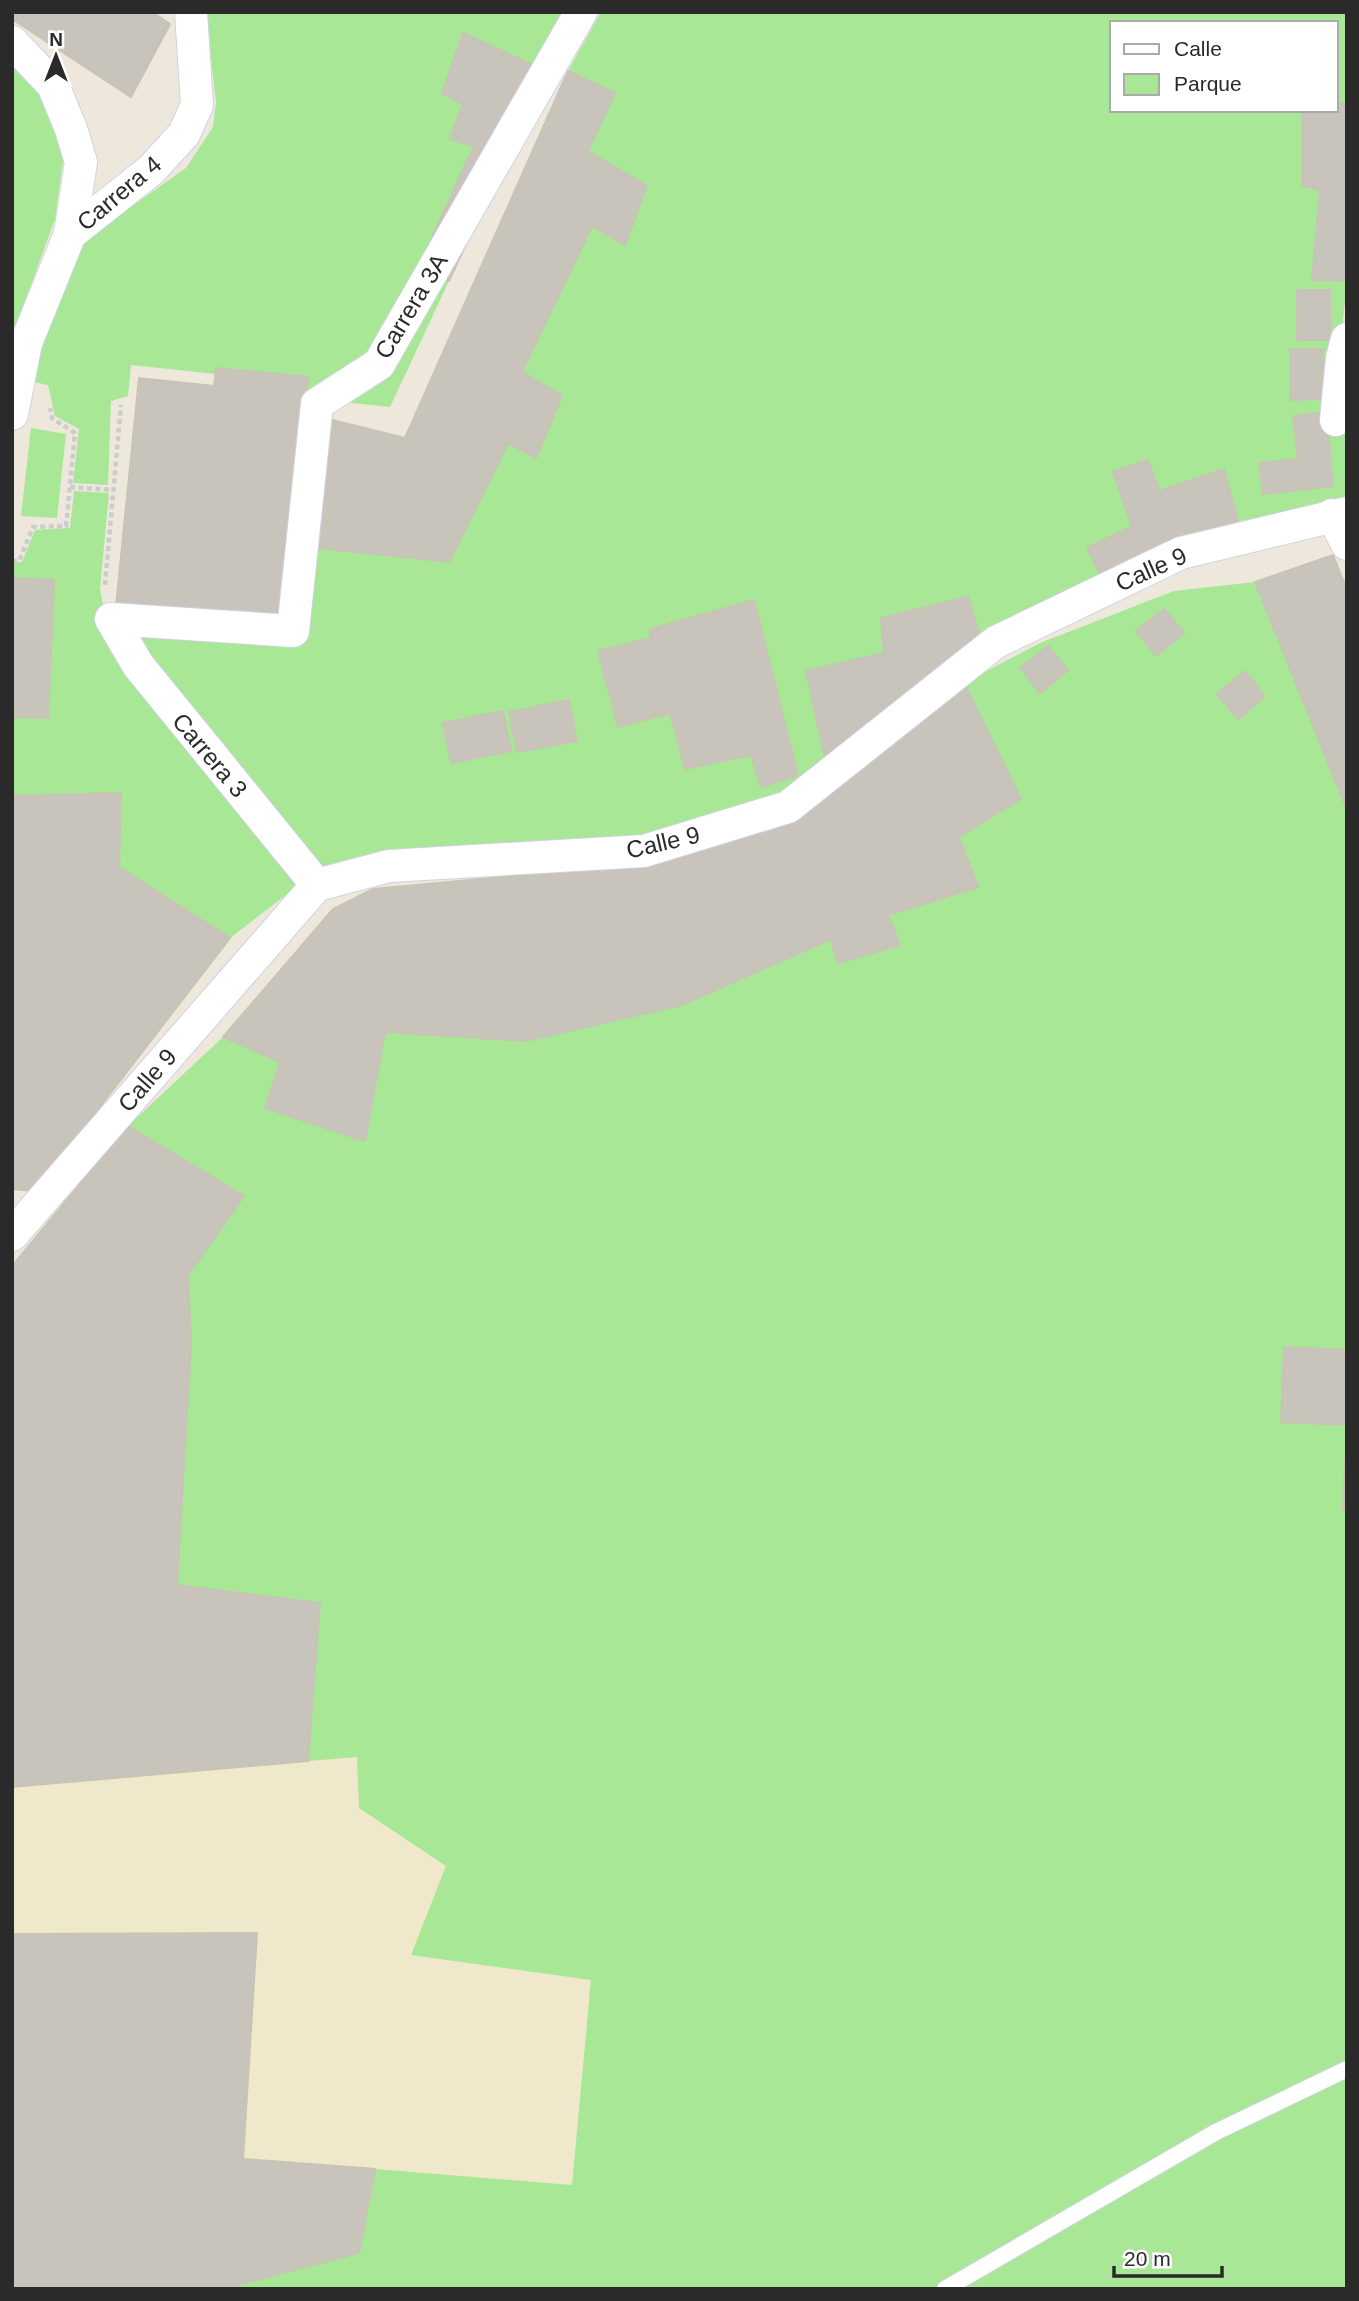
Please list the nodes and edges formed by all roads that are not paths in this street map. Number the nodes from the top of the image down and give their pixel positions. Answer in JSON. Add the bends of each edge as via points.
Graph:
{"nodes":[{"id":1,"x":191,"y":12,"type":"edge"},
{"id":2,"x":581,"y":12,"type":"edge"},
{"id":3,"x":12,"y":42,"type":"edge"},
{"id":4,"x":70,"y":234,"type":"junction"},
{"id":5,"x":1347,"y":339,"type":"edge"},
{"id":6,"x":19,"y":343,"type":"edge"},
{"id":7,"x":12,"y":414,"type":"edge"},
{"id":8,"x":1336,"y":420,"type":"dead end"},
{"id":9,"x":1339,"y":514,"type":"edge"},
{"id":10,"x":1347,"y":544,"type":"edge"},
{"id":11,"x":111,"y":619,"type":"joint"},
{"id":12,"x":317,"y":885,"type":"junction"},
{"id":13,"x":12,"y":1235,"type":"edge"},
{"id":14,"x":1347,"y":2070,"type":"edge"},
{"id":15,"x":945,"y":2289,"type":"edge"}],
"edges":[{"from":1,"to":4,"type":"street","name":"Carrera 4","via":[[197,105],[184,134],[151,170]]},
{"from":2,"to":11,"type":"street","name":"Carrera 3A","via":[[379,364],[317,404],[293,631]]},
{"from":3,"to":4,"type":"street","via":[[53,85],[71,129],[80,163]]},
{"from":4,"to":6,"type":"street","name":"Carrera 4"},
{"from":5,"to":8,"type":"street"},
{"from":6,"to":7,"type":"street","name":"Carrera 4"},
{"from":9,"to":10,"type":"street"},
{"from":9,"to":12,"type":"street","name":"Calle 9","via":[[1181,553],[996,642],[788,807],[644,851],[389,866]]},
{"from":11,"to":12,"type":"street","name":"Carrera 3","via":[[138,666]]},
{"from":12,"to":13,"type":"street","name":"Calle 9"},
{"from":14,"to":15,"type":"lane","via":[[1216,2132]]}]}
